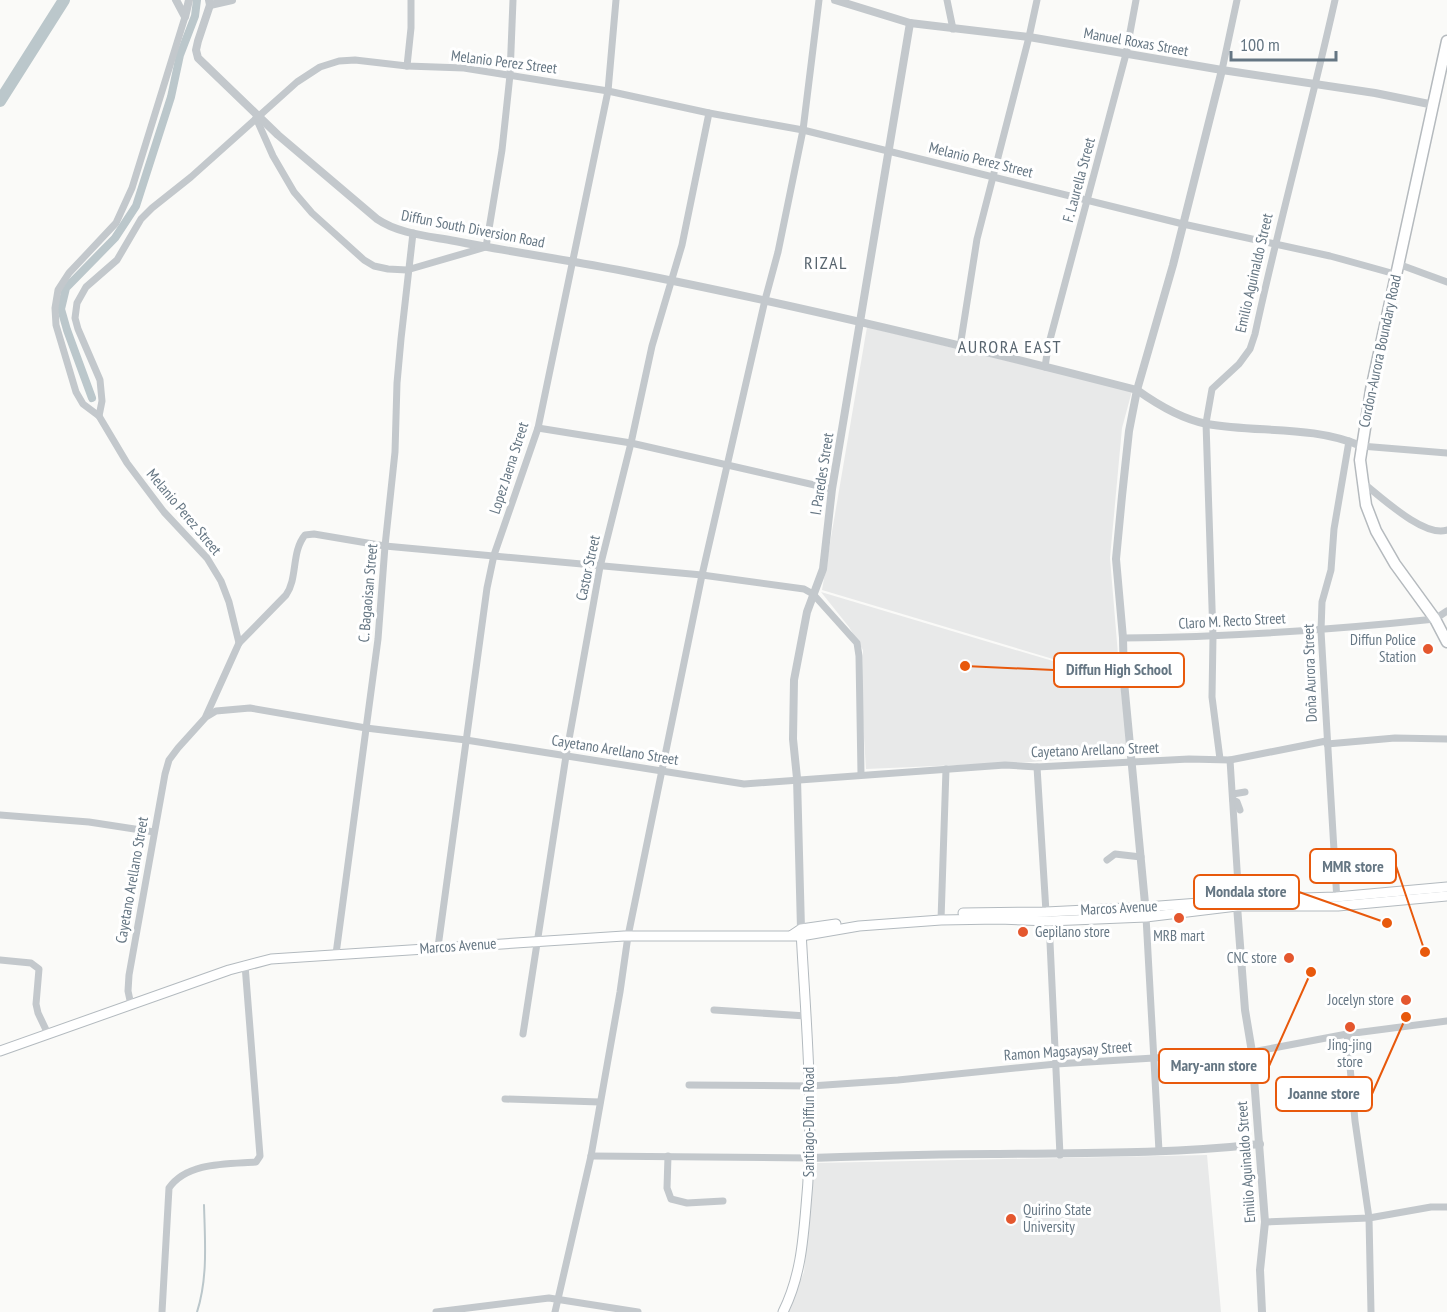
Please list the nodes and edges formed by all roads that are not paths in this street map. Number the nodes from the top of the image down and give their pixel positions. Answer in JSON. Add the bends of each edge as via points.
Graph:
{"nodes":[{"id":1,"x":176,"y":0,"type":"edge"},
{"id":2,"x":189,"y":0,"type":"edge"},
{"id":3,"x":232,"y":0,"type":"edge"},
{"id":4,"x":411,"y":0,"type":"edge"},
{"id":5,"x":513,"y":0,"type":"edge"},
{"id":6,"x":616,"y":0,"type":"edge"},
{"id":7,"x":819,"y":0,"type":"edge"},
{"id":8,"x":835,"y":0,"type":"edge"},
{"id":9,"x":947,"y":0,"type":"edge"},
{"id":10,"x":1037,"y":0,"type":"edge"},
{"id":11,"x":1136,"y":0,"type":"edge"},
{"id":12,"x":1237,"y":0,"type":"edge"},
{"id":13,"x":1335,"y":0,"type":"edge"},
{"id":14,"x":209,"y":2,"type":"edge"},
{"id":15,"x":185,"y":17,"type":"junction"},
{"id":16,"x":910,"y":23,"type":"junction"},
{"id":17,"x":953,"y":29,"type":"junction"},
{"id":18,"x":1029,"y":37,"type":"junction"},
{"id":19,"x":1447,"y":40,"type":"edge"},
{"id":20,"x":1126,"y":54,"type":"junction"},
{"id":21,"x":407,"y":66,"type":"junction"},
{"id":22,"x":1222,"y":70,"type":"junction"},
{"id":23,"x":1444,"y":70,"type":"edge"},
{"id":24,"x":510,"y":75,"type":"junction"},
{"id":25,"x":1316,"y":85,"type":"junction"},
{"id":26,"x":608,"y":91,"type":"junction"},
{"id":27,"x":1434,"y":105,"type":"junction"},
{"id":28,"x":709,"y":113,"type":"junction"},
{"id":29,"x":257,"y":117,"type":"junction"},
{"id":30,"x":802,"y":130,"type":"junction"},
{"id":31,"x":889,"y":151,"type":"junction"},
{"id":32,"x":993,"y":177,"type":"junction"},
{"id":33,"x":1088,"y":201,"type":"junction"},
{"id":34,"x":1183,"y":224,"type":"junction"},
{"id":35,"x":413,"y":233,"type":"junction"},
{"id":36,"x":1274,"y":244,"type":"junction"},
{"id":37,"x":486,"y":247,"type":"junction"},
{"id":38,"x":574,"y":262,"type":"junction"},
{"id":39,"x":1396,"y":269,"type":"junction"},
{"id":40,"x":407,"y":270,"type":"junction"},
{"id":41,"x":672,"y":281,"type":"junction"},
{"id":42,"x":1447,"y":282,"type":"edge"},
{"id":43,"x":765,"y":300,"type":"junction"},
{"id":44,"x":861,"y":322,"type":"junction"},
{"id":45,"x":960,"y":347,"type":"junction"},
{"id":46,"x":1045,"y":367,"type":"junction"},
{"id":47,"x":1137,"y":390,"type":"junction"},
{"id":48,"x":99,"y":416,"type":"junction"},
{"id":49,"x":1206,"y":423,"type":"junction"},
{"id":50,"x":538,"y":428,"type":"junction"},
{"id":51,"x":1349,"y":441,"type":"junction"},
{"id":52,"x":631,"y":443,"type":"junction"},
{"id":53,"x":1361,"y":446,"type":"junction"},
{"id":54,"x":1447,"y":453,"type":"edge"},
{"id":55,"x":727,"y":467,"type":"junction"},
{"id":56,"x":1362,"y":482,"type":"junction"},
{"id":57,"x":832,"y":489,"type":"junction"},
{"id":58,"x":1447,"y":530,"type":"edge"},
{"id":59,"x":385,"y":546,"type":"junction"},
{"id":60,"x":494,"y":555,"type":"junction"},
{"id":61,"x":600,"y":567,"type":"junction"},
{"id":62,"x":702,"y":575,"type":"junction"},
{"id":63,"x":813,"y":594,"type":"junction"},
{"id":64,"x":1447,"y":611,"type":"edge"},
{"id":65,"x":1436,"y":619,"type":"junction"},
{"id":66,"x":1321,"y":631,"type":"junction"},
{"id":67,"x":1213,"y":637,"type":"junction"},
{"id":68,"x":1123,"y":638,"type":"junction"},
{"id":69,"x":1447,"y":642,"type":"edge"},
{"id":70,"x":240,"y":643,"type":"junction"},
{"id":71,"x":206,"y":717,"type":"junction"},
{"id":72,"x":366,"y":728,"type":"junction"},
{"id":73,"x":466,"y":740,"type":"junction"},
{"id":74,"x":1447,"y":740,"type":"edge"},
{"id":75,"x":1327,"y":742,"type":"junction"},
{"id":76,"x":566,"y":756,"type":"junction"},
{"id":77,"x":1220,"y":759,"type":"junction"},
{"id":78,"x":1230,"y":760,"type":"junction"},
{"id":79,"x":1132,"y":762,"type":"junction"},
{"id":80,"x":1037,"y":767,"type":"junction"},
{"id":81,"x":946,"y":769,"type":"junction"},
{"id":82,"x":661,"y":770,"type":"junction"},
{"id":83,"x":861,"y":774,"type":"junction"},
{"id":84,"x":797,"y":778,"type":"junction"},
{"id":85,"x":1245,"y":792,"type":"dead end"},
{"id":86,"x":1233,"y":797,"type":"junction"},
{"id":87,"x":1240,"y":810,"type":"dead end"},
{"id":88,"x":0,"y":814,"type":"edge"},
{"id":89,"x":154,"y":832,"type":"junction"},
{"id":90,"x":1141,"y":857,"type":"junction"},
{"id":91,"x":1107,"y":860,"type":"dead end"},
{"id":92,"x":1447,"y":886,"type":"edge"},
{"id":93,"x":1447,"y":896,"type":"edge"},
{"id":94,"x":1337,"y":902,"type":"junction"},
{"id":95,"x":1238,"y":903,"type":"junction"},
{"id":96,"x":1146,"y":912,"type":"junction"},
{"id":97,"x":1047,"y":916,"type":"junction"},
{"id":98,"x":941,"y":917,"type":"junction"},
{"id":99,"x":798,"y":933,"type":"junction"},
{"id":100,"x":628,"y":936,"type":"junction"},
{"id":101,"x":536,"y":941,"type":"junction"},
{"id":102,"x":438,"y":947,"type":"junction"},
{"id":103,"x":336,"y":954,"type":"junction"},
{"id":104,"x":0,"y":960,"type":"edge"},
{"id":105,"x":245,"y":965,"type":"junction"},
{"id":106,"x":130,"y":1005,"type":"junction"},
{"id":107,"x":714,"y":1010,"type":"dead end"},
{"id":108,"x":806,"y":1016,"type":"junction"},
{"id":109,"x":1447,"y":1021,"type":"edge"},
{"id":110,"x":48,"y":1034,"type":"junction"},
{"id":111,"x":523,"y":1034,"type":"dead end"},
{"id":112,"x":1347,"y":1034,"type":"junction"},
{"id":113,"x":0,"y":1051,"type":"edge"},
{"id":114,"x":1252,"y":1052,"type":"junction"},
{"id":115,"x":1155,"y":1059,"type":"junction"},
{"id":116,"x":1056,"y":1064,"type":"junction"},
{"id":117,"x":690,"y":1085,"type":"dead end"},
{"id":118,"x":811,"y":1086,"type":"junction"},
{"id":119,"x":505,"y":1099,"type":"dead end"},
{"id":120,"x":600,"y":1102,"type":"junction"},
{"id":121,"x":1260,"y":1144,"type":"junction"},
{"id":122,"x":1159,"y":1151,"type":"junction"},
{"id":123,"x":1060,"y":1155,"type":"junction"},
{"id":124,"x":591,"y":1156,"type":"junction"},
{"id":125,"x":668,"y":1156,"type":"junction"},
{"id":126,"x":811,"y":1158,"type":"junction"},
{"id":127,"x":723,"y":1201,"type":"dead end"},
{"id":128,"x":1447,"y":1207,"type":"edge"},
{"id":129,"x":1369,"y":1218,"type":"junction"},
{"id":130,"x":1265,"y":1222,"type":"junction"},
{"id":131,"x":558,"y":1300,"type":"junction"},
{"id":132,"x":162,"y":1312,"type":"edge"},
{"id":133,"x":436,"y":1312,"type":"edge"},
{"id":134,"x":555,"y":1312,"type":"edge"},
{"id":135,"x":638,"y":1312,"type":"edge"},
{"id":136,"x":783,"y":1312,"type":"edge"},
{"id":137,"x":1262,"y":1312,"type":"edge"},
{"id":138,"x":1371,"y":1312,"type":"edge"}],
"edges":[{"from":1,"to":15,"type":"street"},
{"from":2,"to":15,"type":"street"},
{"from":3,"to":14,"type":"street"},
{"from":4,"to":21,"type":"street"},
{"from":5,"to":24,"type":"street"},
{"from":6,"to":26,"type":"street","name":"Lopez Jaena Street"},
{"from":7,"to":30,"type":"street"},
{"from":8,"to":16,"type":"street","name":"Manuel Roxas Street"},
{"from":9,"to":17,"type":"street"},
{"from":10,"to":18,"type":"street"},
{"from":11,"to":20,"type":"street","name":"F. Laurella Street"},
{"from":12,"to":22,"type":"street"},
{"from":13,"to":25,"type":"street","name":"Emilio Aguinaldo Street"},
{"from":14,"to":29,"type":"street","name":"Diffun South Diversion Road","via":[[196,50],[198,58]]},
{"from":15,"to":48,"type":"street","via":[[132,188],[116,223],[58,290],[56,325],[76,392],[83,404]]},
{"from":16,"to":17,"type":"street","name":"Manuel Roxas Street"},
{"from":16,"to":31,"type":"street","name":"I. Paredes Street"},
{"from":17,"to":18,"type":"street","name":"Manuel Roxas Street"},
{"from":18,"to":20,"type":"street","name":"Manuel Roxas Street"},
{"from":18,"to":32,"type":"street"},
{"from":19,"to":23,"type":"main road","name":"Cordon-Aurora Boundary Road"},
{"from":20,"to":22,"type":"street","name":"Manuel Roxas Street"},
{"from":20,"to":33,"type":"street","name":"F. Laurella Street"},
{"from":21,"to":24,"type":"street","name":"Melanio Perez Street"},
{"from":21,"to":29,"type":"street","name":"Melanio Perez Street","via":[[355,60],[320,67]]},
{"from":22,"to":25,"type":"street","name":"Manuel Roxas Street"},
{"from":22,"to":34,"type":"street"},
{"from":23,"to":27,"type":"main road","name":"Cordon-Aurora Boundary Road"},
{"from":24,"to":26,"type":"street","name":"Melanio Perez Street"},
{"from":24,"to":37,"type":"street"},
{"from":25,"to":27,"type":"street","name":"Manuel Roxas Street"},
{"from":25,"to":36,"type":"street","name":"Emilio Aguinaldo Street"},
{"from":26,"to":28,"type":"street","name":"Melanio Perez Street"},
{"from":26,"to":38,"type":"street","name":"Lopez Jaena Street"},
{"from":27,"to":39,"type":"main road","name":"Cordon-Aurora Boundary Road"},
{"from":28,"to":30,"type":"street","name":"Melanio Perez Street"},
{"from":28,"to":41,"type":"street","name":"Castor Street"},
{"from":29,"to":35,"type":"street","name":"Diffun South Diversion Road","via":[[377,219]]},
{"from":29,"to":40,"type":"street","via":[[294,192],[312,213],[363,260],[374,266]]},
{"from":29,"to":48,"type":"street","name":"Melanio Perez Street","via":[[141,219],[117,260],[86,287],[77,303],[78,329],[100,380]]},
{"from":30,"to":31,"type":"street","name":"Melanio Perez Street"},
{"from":30,"to":43,"type":"street"},
{"from":31,"to":32,"type":"street","name":"Melanio Perez Street"},
{"from":31,"to":44,"type":"street","name":"I. Paredes Street"},
{"from":32,"to":33,"type":"street","name":"Melanio Perez Street"},
{"from":32,"to":45,"type":"street","via":[[977,239]]},
{"from":33,"to":34,"type":"street","name":"Melanio Perez Street"},
{"from":33,"to":46,"type":"street","name":"F. Laurella Street"},
{"from":34,"to":36,"type":"street","name":"Melanio Perez Street"},
{"from":34,"to":47,"type":"street"},
{"from":35,"to":37,"type":"street","name":"Diffun South Diversion Road"},
{"from":35,"to":40,"type":"street","name":"C. Bagaoisan Street"},
{"from":36,"to":39,"type":"street","name":"Melanio Perez Street"},
{"from":36,"to":49,"type":"street","name":"Emilio Aguinaldo Street","via":[[1250,349],[1212,389]]},
{"from":37,"to":38,"type":"street","name":"Diffun South Diversion Road"},
{"from":37,"to":40,"type":"street"},
{"from":38,"to":41,"type":"street","name":"Diffun South Diversion Road"},
{"from":38,"to":50,"type":"street","name":"Lopez Jaena Street"},
{"from":39,"to":42,"type":"street","name":"Melanio Perez Street"},
{"from":39,"to":53,"type":"main road","name":"Cordon-Aurora Boundary Road"},
{"from":40,"to":59,"type":"street","name":"C. Bagaoisan Street"},
{"from":41,"to":43,"type":"street","name":"Diffun South Diversion Road"},
{"from":41,"to":52,"type":"street","name":"Castor Street","via":[[652,345]]},
{"from":43,"to":44,"type":"street","name":"Diffun South Diversion Road"},
{"from":43,"to":55,"type":"street"},
{"from":44,"to":45,"type":"street","name":"Diffun South Diversion Road"},
{"from":44,"to":57,"type":"street","name":"I. Paredes Street"},
{"from":45,"to":46,"type":"street","name":"Diffun South Diversion Road"},
{"from":46,"to":47,"type":"street","name":"Diffun South Diversion Road"},
{"from":47,"to":49,"type":"street","via":[[1181,416]]},
{"from":47,"to":68,"type":"street","via":[[1116,559]]},
{"from":48,"to":70,"type":"street","name":"Melanio Perez Street","via":[[127,464],[207,558],[225,591]]},
{"from":49,"to":51,"type":"street","via":[[1297,431]]},
{"from":49,"to":67,"type":"street","name":"Emilio Aguinaldo Street"},
{"from":50,"to":52,"type":"street"},
{"from":50,"to":60,"type":"street","name":"Lopez Jaena Street"},
{"from":51,"to":53,"type":"street"},
{"from":51,"to":66,"type":"street","name":"Doña Aurora Street","via":[[1331,570],[1322,602]]},
{"from":52,"to":55,"type":"street"},
{"from":52,"to":61,"type":"street","name":"Castor Street"},
{"from":53,"to":54,"type":"street"},
{"from":53,"to":56,"type":"main road","name":"Cordon-Aurora Boundary Road"},
{"from":55,"to":57,"type":"street"},
{"from":55,"to":62,"type":"street"},
{"from":56,"to":58,"type":"street","via":[[1423,527]]},
{"from":56,"to":65,"type":"main road","name":"Cordon-Aurora Boundary Road","via":[[1376,531]]},
{"from":57,"to":63,"type":"street","name":"I. Paredes Street","via":[[823,569]]},
{"from":59,"to":60,"type":"street"},
{"from":59,"to":70,"type":"street","via":[[305,535],[286,596]]},
{"from":59,"to":72,"type":"street","name":"C. Bagaoisan Street"},
{"from":60,"to":61,"type":"street"},
{"from":60,"to":73,"type":"street","name":"Lopez Jaena Street"},
{"from":61,"to":62,"type":"street"},
{"from":61,"to":76,"type":"street","name":"Castor Street"},
{"from":62,"to":63,"type":"street","via":[[804,589]]},
{"from":62,"to":82,"type":"street"},
{"from":63,"to":83,"type":"street","via":[[857,643]]},
{"from":63,"to":84,"type":"street","name":"I. Paredes Street","via":[[794,680]]},
{"from":64,"to":65,"type":"street"},
{"from":65,"to":66,"type":"street","name":"Claro M. Recto Street"},
{"from":65,"to":69,"type":"main road","name":"Cordon-Aurora Boundary Road"},
{"from":66,"to":67,"type":"street","name":"Claro M. Recto Street"},
{"from":66,"to":75,"type":"street","name":"Doña Aurora Street"},
{"from":67,"to":68,"type":"street","name":"Claro M. Recto Street"},
{"from":67,"to":77,"type":"street","name":"Emilio Aguinaldo Street","via":[[1212,697]]},
{"from":68,"to":79,"type":"street"},
{"from":70,"to":71,"type":"street"},
{"from":71,"to":72,"type":"street","name":"Cayetano Arellano Street","via":[[216,711],[250,708]]},
{"from":71,"to":89,"type":"street","name":"Cayetano Arellano Street","via":[[169,760]]},
{"from":72,"to":73,"type":"street","name":"Cayetano Arellano Street"},
{"from":72,"to":103,"type":"street","name":"C. Bagaoisan Street"},
{"from":73,"to":76,"type":"street","name":"Cayetano Arellano Street"},
{"from":73,"to":102,"type":"street","name":"Lopez Jaena Street"},
{"from":74,"to":75,"type":"street","name":"Cayetano Arellano Street"},
{"from":75,"to":78,"type":"street","name":"Cayetano Arellano Street"},
{"from":75,"to":94,"type":"street","name":"Doña Aurora Street"},
{"from":76,"to":82,"type":"street","name":"Cayetano Arellano Street"},
{"from":76,"to":101,"type":"street","name":"Castor Street"},
{"from":77,"to":78,"type":"street","name":"Cayetano Arellano Street"},
{"from":77,"to":79,"type":"street","name":"Cayetano Arellano Street"},
{"from":78,"to":86,"type":"street","name":"Emilio Aguinaldo Street"},
{"from":79,"to":80,"type":"street","name":"Cayetano Arellano Street"},
{"from":79,"to":90,"type":"street"},
{"from":80,"to":81,"type":"street","name":"Cayetano Arellano Street"},
{"from":80,"to":97,"type":"street"},
{"from":81,"to":83,"type":"street","name":"Cayetano Arellano Street"},
{"from":81,"to":98,"type":"street"},
{"from":82,"to":84,"type":"street","name":"Cayetano Arellano Street","via":[[744,784]]},
{"from":82,"to":100,"type":"street"},
{"from":83,"to":84,"type":"street","name":"Cayetano Arellano Street"},
{"from":84,"to":99,"type":"street","name":"I. Paredes Street"},
{"from":85,"to":86,"type":"street"},
{"from":86,"to":87,"type":"street"},
{"from":86,"to":95,"type":"street","name":"Emilio Aguinaldo Street"},
{"from":88,"to":89,"type":"street"},
{"from":89,"to":106,"type":"street","name":"Cayetano Arellano Street","via":[[129,975]]},
{"from":90,"to":91,"type":"street","via":[[1115,854]]},
{"from":90,"to":96,"type":"street"},
{"from":92,"to":94,"type":"main road","name":"Marcos Avenue"},
{"from":93,"to":94,"type":"main road","name":"Marcos Avenue"},
{"from":94,"to":95,"type":"main road","name":"Marcos Avenue"},
{"from":95,"to":96,"type":"main road","name":"Marcos Avenue"},
{"from":95,"to":114,"type":"street","name":"Emilio Aguinaldo Street","via":[[1245,1010]]},
{"from":96,"to":97,"type":"main road","name":"Marcos Avenue"},
{"from":96,"to":115,"type":"street"},
{"from":97,"to":98,"type":"main road","name":"Marcos Avenue"},
{"from":97,"to":116,"type":"street"},
{"from":98,"to":99,"type":"main road","name":"Marcos Avenue"},
{"from":99,"to":100,"type":"main road","name":"Marcos Avenue"},
{"from":99,"to":108,"type":"main road","name":"Santiago-Diffun Road"},
{"from":100,"to":101,"type":"main road","name":"Marcos Avenue"},
{"from":100,"to":120,"type":"street"},
{"from":101,"to":102,"type":"main road","name":"Marcos Avenue"},
{"from":101,"to":111,"type":"street","name":"Castor Street"},
{"from":102,"to":103,"type":"main road","name":"Marcos Avenue"},
{"from":103,"to":105,"type":"main road","name":"Marcos Avenue"},
{"from":104,"to":110,"type":"street","via":[[31,963],[39,969],[36,1004]]},
{"from":105,"to":106,"type":"main road","name":"Marcos Avenue"},
{"from":105,"to":132,"type":"street","via":[[260,1156],[256,1162],[198,1168],[169,1188]]},
{"from":106,"to":110,"type":"main road","name":"Marcos Avenue"},
{"from":107,"to":108,"type":"street"},
{"from":108,"to":118,"type":"main road","name":"Santiago-Diffun Road"},
{"from":109,"to":112,"type":"street","name":"Ramon Magsaysay Street"},
{"from":110,"to":113,"type":"main road","name":"Marcos Avenue"},
{"from":112,"to":114,"type":"street","name":"Ramon Magsaysay Street"},
{"from":112,"to":129,"type":"street"},
{"from":114,"to":115,"type":"street","name":"Ramon Magsaysay Street"},
{"from":114,"to":121,"type":"street","name":"Emilio Aguinaldo Street"},
{"from":115,"to":116,"type":"street","name":"Ramon Magsaysay Street"},
{"from":115,"to":122,"type":"street"},
{"from":116,"to":118,"type":"street","name":"Ramon Magsaysay Street"},
{"from":116,"to":123,"type":"street"},
{"from":117,"to":118,"type":"street","name":"Ramon Magsaysay Street"},
{"from":118,"to":126,"type":"main road","name":"Santiago-Diffun Road"},
{"from":119,"to":120,"type":"street"},
{"from":120,"to":124,"type":"street"},
{"from":121,"to":122,"type":"street"},
{"from":121,"to":130,"type":"street","name":"Emilio Aguinaldo Street"},
{"from":122,"to":123,"type":"street"},
{"from":123,"to":126,"type":"street"},
{"from":124,"to":125,"type":"street"},
{"from":124,"to":131,"type":"street"},
{"from":125,"to":126,"type":"street"},
{"from":125,"to":127,"type":"street","via":[[667,1188],[671,1198],[687,1203]]},
{"from":126,"to":136,"type":"main road","name":"Santiago-Diffun Road","via":[[802,1254],[796,1282]]},
{"from":128,"to":129,"type":"street"},
{"from":129,"to":130,"type":"street"},
{"from":129,"to":138,"type":"street"},
{"from":130,"to":137,"type":"street","name":"Emilio Aguinaldo Street","via":[[1260,1270]]},
{"from":131,"to":133,"type":"street"},
{"from":131,"to":134,"type":"street"},
{"from":131,"to":135,"type":"street"}]}
